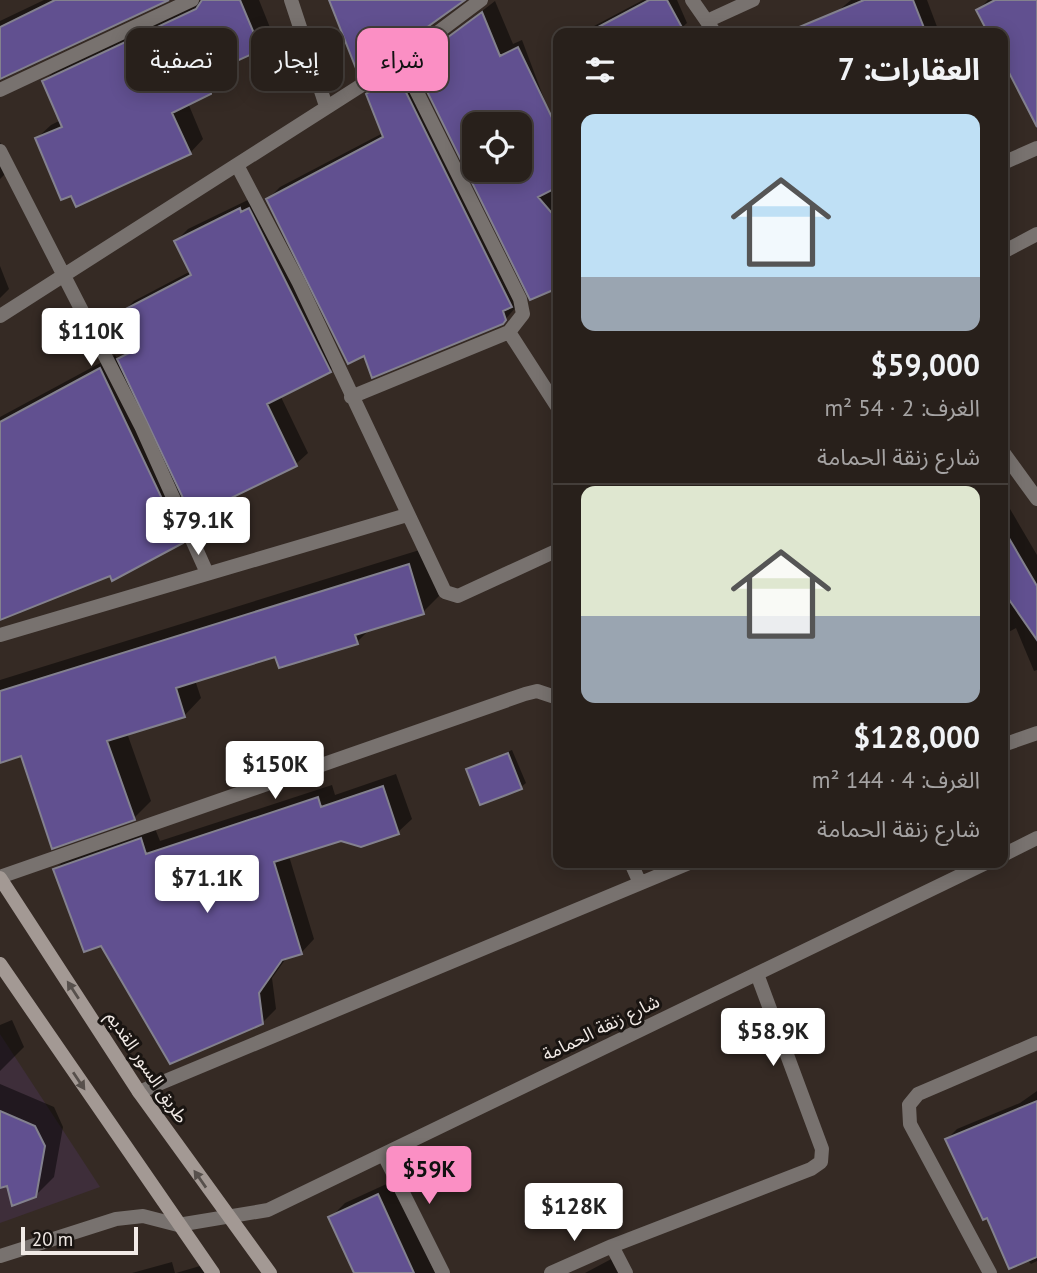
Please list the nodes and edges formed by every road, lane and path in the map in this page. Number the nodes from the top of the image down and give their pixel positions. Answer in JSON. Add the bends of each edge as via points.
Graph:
{"nodes":[{"id":1,"x":192,"y":0,"type":"edge"},
{"id":2,"x":291,"y":0,"type":"edge"},
{"id":3,"x":481,"y":0,"type":"edge"},
{"id":4,"x":692,"y":0,"type":"edge"},
{"id":5,"x":753,"y":0,"type":"edge"},
{"id":6,"x":711,"y":27,"type":"edge"},
{"id":7,"x":444,"y":28,"type":"edge"},
{"id":8,"x":357,"y":87,"type":"edge"},
{"id":9,"x":0,"y":90,"type":"edge"},
{"id":10,"x":416,"y":91,"type":"edge"},
{"id":11,"x":326,"y":106,"type":"junction"},
{"id":12,"x":1037,"y":148,"type":"edge"},
{"id":13,"x":0,"y":151,"type":"edge"},
{"id":14,"x":1008,"y":161,"type":"edge"},
{"id":15,"x":239,"y":167,"type":"junction"},
{"id":16,"x":1037,"y":234,"type":"edge"},
{"id":17,"x":1008,"y":249,"type":"edge"},
{"id":18,"x":63,"y":277,"type":"junction"},
{"id":19,"x":0,"y":316,"type":"edge"},
{"id":20,"x":509,"y":332,"type":"junction"},
{"id":21,"x":351,"y":397,"type":"junction"},
{"id":22,"x":553,"y":400,"type":"edge"},
{"id":23,"x":1008,"y":459,"type":"edge"},
{"id":24,"x":1036,"y":497,"type":"edge"},
{"id":25,"x":407,"y":515,"type":"junction"},
{"id":26,"x":553,"y":552,"type":"edge"},
{"id":27,"x":207,"y":573,"type":"junction"},
{"id":28,"x":0,"y":635,"type":"edge"},
{"id":29,"x":553,"y":696,"type":"edge"},
{"id":30,"x":1037,"y":733,"type":"edge"},
{"id":31,"x":1008,"y":743,"type":"edge"},
{"id":32,"x":1037,"y":838,"type":"edge"},
{"id":33,"x":1008,"y":852,"type":"edge"},
{"id":34,"x":633,"y":868,"type":"edge"},
{"id":35,"x":675,"y":868,"type":"edge"},
{"id":36,"x":976,"y":868,"type":"edge"},
{"id":37,"x":0,"y":877,"type":"edge"},
{"id":38,"x":639,"y":881,"type":"junction"},
{"id":39,"x":0,"y":964,"type":"edge"},
{"id":40,"x":757,"y":974,"type":"junction"},
{"id":41,"x":1037,"y":1043,"type":"edge"},
{"id":42,"x":139,"y":1092,"type":"junction"},
{"id":43,"x":384,"y":1155,"type":"junction"},
{"id":44,"x":229,"y":1218,"type":"junction"},
{"id":45,"x":178,"y":1225,"type":"junction"},
{"id":46,"x":612,"y":1245,"type":"junction"},
{"id":47,"x":0,"y":1256,"type":"edge"},
{"id":48,"x":213,"y":1273,"type":"edge"},
{"id":49,"x":270,"y":1273,"type":"edge"},
{"id":50,"x":443,"y":1273,"type":"edge"},
{"id":51,"x":551,"y":1273,"type":"edge"},
{"id":52,"x":626,"y":1273,"type":"edge"},
{"id":53,"x":990,"y":1273,"type":"edge"}],
"edges":[{"from":1,"to":9,"type":"street"},
{"from":2,"to":11,"type":"street"},
{"from":3,"to":7,"type":"street"},
{"from":4,"to":6,"type":"street"},
{"from":5,"to":6,"type":"street"},
{"from":8,"to":11,"type":"street"},
{"from":10,"to":20,"type":"street","via":[[520,299],[523,314]]},
{"from":11,"to":15,"type":"street"},
{"from":12,"to":14,"type":"street"},
{"from":13,"to":18,"type":"street"},
{"from":15,"to":18,"type":"street"},
{"from":15,"to":21,"type":"street"},
{"from":16,"to":17,"type":"street"},
{"from":18,"to":19,"type":"street"},
{"from":18,"to":27,"type":"street","via":[[141,426]]},
{"from":20,"to":21,"type":"street"},
{"from":20,"to":22,"type":"street"},
{"from":21,"to":25,"type":"street"},
{"from":23,"to":24,"type":"street"},
{"from":25,"to":26,"type":"street","via":[[445,593],[452,596]]},
{"from":25,"to":27,"type":"street"},
{"from":27,"to":28,"type":"street"},
{"from":29,"to":37,"type":"street","via":[[537,691],[525,694]]},
{"from":30,"to":31,"type":"street"},
{"from":32,"to":33,"type":"street"},
{"from":34,"to":38,"type":"street"},
{"from":35,"to":38,"type":"street"},
{"from":36,"to":40,"type":"street","name":"شارع زنقة الحمامة"},
{"from":42,"to":37,"type":"main road","name":"طريق السور القديم","one_way":true},
{"from":38,"to":42,"type":"street"},
{"from":39,"to":45,"type":"main road","one_way":true},
{"from":40,"to":43,"type":"street","name":"شارع زنقة الحمامة"},
{"from":40,"to":46,"type":"street","via":[[822,1149],[821,1162]]},
{"from":41,"to":53,"type":"street","via":[[918,1094],[909,1105],[910,1124]]},
{"from":44,"to":42,"type":"main road","name":"طريق السور القديم","one_way":true},
{"from":43,"to":44,"type":"street","name":"شارع زنقة الحمامة","via":[[268,1210]]},
{"from":43,"to":50,"type":"street"},
{"from":44,"to":45,"type":"street","name":"شارع زنقة الحمامة"},
{"from":44,"to":49,"type":"main road","name":"طريق السور القديم"},
{"from":45,"to":47,"type":"street","via":[[144,1216],[116,1219]]},
{"from":45,"to":48,"type":"main road"},
{"from":46,"to":51,"type":"street"},
{"from":46,"to":52,"type":"street"}]}
